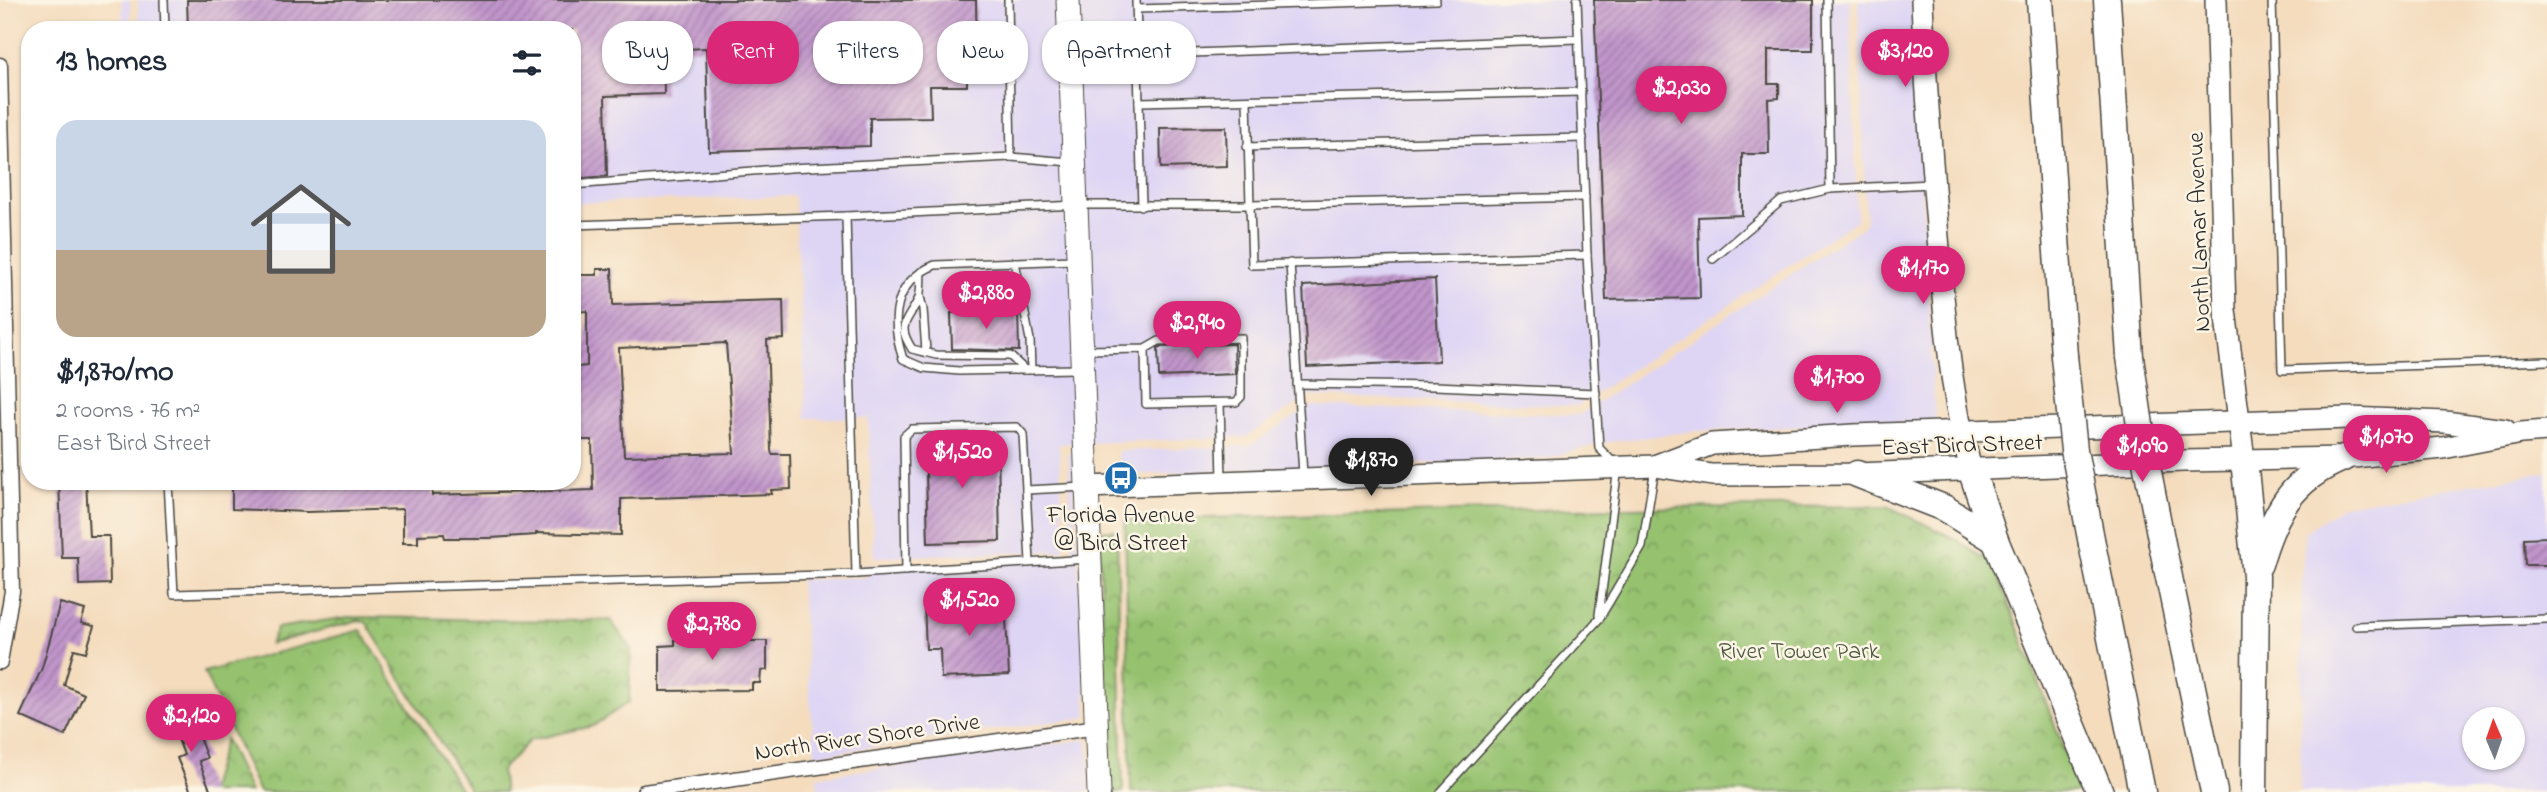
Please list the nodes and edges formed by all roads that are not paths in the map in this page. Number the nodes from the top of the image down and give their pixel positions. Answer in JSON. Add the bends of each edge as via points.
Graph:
{"nodes":[{"id":1,"x":164,"y":0,"type":"edge"},
{"id":2,"x":1008,"y":0,"type":"edge"},
{"id":3,"x":1068,"y":0,"type":"edge"},
{"id":4,"x":1136,"y":0,"type":"edge"},
{"id":5,"x":1436,"y":0,"type":"edge"},
{"id":6,"x":1577,"y":0,"type":"edge"},
{"id":7,"x":1827,"y":0,"type":"edge"},
{"id":8,"x":1922,"y":0,"type":"edge"},
{"id":9,"x":2040,"y":0,"type":"edge"},
{"id":10,"x":2107,"y":0,"type":"edge"},
{"id":11,"x":2216,"y":0,"type":"edge"},
{"id":12,"x":2272,"y":0,"type":"edge"},
{"id":13,"x":1137,"y":9,"type":"junction"},
{"id":14,"x":165,"y":21,"type":"edge"},
{"id":15,"x":1137,"y":21,"type":"edge"},
{"id":16,"x":1578,"y":39,"type":"junction"},
{"id":17,"x":1196,"y":53,"type":"edge"},
{"id":18,"x":0,"y":65,"type":"edge"},
{"id":19,"x":1139,"y":84,"type":"edge"},
{"id":20,"x":1581,"y":92,"type":"junction"},
{"id":21,"x":1247,"y":100,"type":"junction"},
{"id":22,"x":1139,"y":102,"type":"junction"},
{"id":23,"x":1583,"y":138,"type":"junction"},
{"id":24,"x":1247,"y":147,"type":"junction"},
{"id":25,"x":1011,"y":157,"type":"junction"},
{"id":26,"x":1076,"y":162,"type":"junction"},
{"id":27,"x":581,"y":184,"type":"edge"},
{"id":28,"x":1933,"y":184,"type":"junction"},
{"id":29,"x":1,"y":189,"type":"edge"},
{"id":30,"x":1830,"y":189,"type":"junction"},
{"id":31,"x":1585,"y":197,"type":"junction"},
{"id":32,"x":1077,"y":205,"type":"junction"},
{"id":33,"x":1250,"y":205,"type":"junction"},
{"id":34,"x":1142,"y":206,"type":"junction"},
{"id":35,"x":846,"y":216,"type":"junction"},
{"id":36,"x":581,"y":225,"type":"edge"},
{"id":37,"x":1587,"y":255,"type":"junction"},
{"id":38,"x":1079,"y":260,"type":"junction"},
{"id":39,"x":1713,"y":260,"type":"dead end"},
{"id":40,"x":1015,"y":262,"type":"junction"},
{"id":41,"x":1290,"y":263,"type":"junction"},
{"id":42,"x":921,"y":272,"type":"junction"},
{"id":43,"x":920,"y":297,"type":"junction"},
{"id":44,"x":1145,"y":349,"type":"junction"},
{"id":45,"x":926,"y":352,"type":"junction"},
{"id":46,"x":1081,"y":359,"type":"junction"},
{"id":47,"x":2547,"y":361,"type":"edge"},
{"id":48,"x":1028,"y":370,"type":"junction"},
{"id":49,"x":1297,"y":384,"type":"junction"},
{"id":50,"x":1596,"y":393,"type":"junction"},
{"id":51,"x":1220,"y":403,"type":"junction"},
{"id":52,"x":2239,"y":421,"type":"junction"},
{"id":53,"x":1960,"y":431,"type":"junction"},
{"id":54,"x":2547,"y":432,"type":"edge"},
{"id":55,"x":2521,"y":433,"type":"junction"},
{"id":56,"x":2343,"y":458,"type":"junction"},
{"id":57,"x":2244,"y":460,"type":"junction"},
{"id":58,"x":1655,"y":466,"type":"junction"},
{"id":59,"x":1618,"y":467,"type":"junction"},
{"id":60,"x":1970,"y":469,"type":"junction"},
{"id":61,"x":1857,"y":474,"type":"junction"},
{"id":62,"x":1303,"y":480,"type":"junction"},
{"id":63,"x":1222,"y":482,"type":"junction"},
{"id":64,"x":1086,"y":487,"type":"junction"},
{"id":65,"x":168,"y":490,"type":"edge"},
{"id":66,"x":1026,"y":490,"type":"junction"},
{"id":67,"x":1995,"y":540,"type":"junction"},
{"id":68,"x":1088,"y":558,"type":"junction"},
{"id":69,"x":1030,"y":562,"type":"junction"},
{"id":70,"x":906,"y":571,"type":"junction"},
{"id":71,"x":856,"y":574,"type":"junction"},
{"id":72,"x":2256,"y":576,"type":"junction"},
{"id":73,"x":1599,"y":619,"type":"junction"},
{"id":74,"x":2547,"y":619,"type":"edge"},
{"id":75,"x":2356,"y":626,"type":"dead end"},
{"id":76,"x":0,"y":662,"type":"edge"},
{"id":77,"x":1097,"y":727,"type":"junction"},
{"id":78,"x":644,"y":792,"type":"edge"},
{"id":79,"x":1099,"y":792,"type":"edge"},
{"id":80,"x":1441,"y":792,"type":"edge"},
{"id":81,"x":2100,"y":792,"type":"edge"},
{"id":82,"x":2142,"y":792,"type":"edge"},
{"id":83,"x":2214,"y":792,"type":"edge"},
{"id":84,"x":2254,"y":792,"type":"edge"}],
"edges":[{"from":1,"to":14,"type":"lane"},
{"from":2,"to":25,"type":"lane"},
{"from":3,"to":26,"type":"main road"},
{"from":4,"to":13,"type":"lane"},
{"from":5,"to":13,"type":"lane"},
{"from":6,"to":16,"type":"lane"},
{"from":7,"to":30,"type":"lane"},
{"from":8,"to":28,"type":"street"},
{"from":9,"to":82,"type":"highway","bridge":true,"via":[[2074,450]]},
{"from":10,"to":83,"type":"highway","bridge":true,"via":[[2130,356],[2143,446]]},
{"from":11,"to":52,"type":"street","name":"North Lamar Avenue","via":[[2225,310]]},
{"from":12,"to":47,"type":"lane","via":[[2282,370]]},
{"from":13,"to":15,"type":"lane"},
{"from":16,"to":17,"type":"lane"},
{"from":16,"to":20,"type":"lane"},
{"from":18,"to":29,"type":"street"},
{"from":19,"to":22,"type":"lane"},
{"from":20,"to":21,"type":"lane"},
{"from":20,"to":23,"type":"lane"},
{"from":21,"to":22,"type":"lane"},
{"from":21,"to":24,"type":"lane"},
{"from":22,"to":34,"type":"lane"},
{"from":23,"to":24,"type":"lane"},
{"from":23,"to":31,"type":"lane"},
{"from":24,"to":33,"type":"lane"},
{"from":25,"to":26,"type":"lane"},
{"from":25,"to":27,"type":"lane","via":[[790,167]]},
{"from":26,"to":32,"type":"main road"},
{"from":28,"to":30,"type":"lane"},
{"from":28,"to":53,"type":"street"},
{"from":29,"to":76,"type":"street","via":[[12,591]]},
{"from":30,"to":39,"type":"lane","via":[[1781,201]]},
{"from":31,"to":33,"type":"lane"},
{"from":31,"to":37,"type":"lane"},
{"from":32,"to":34,"type":"lane"},
{"from":32,"to":35,"type":"lane"},
{"from":32,"to":38,"type":"main road"},
{"from":33,"to":34,"type":"lane"},
{"from":33,"to":41,"type":"lane","via":[[1252,265]]},
{"from":35,"to":36,"type":"lane"},
{"from":35,"to":71,"type":"lane"},
{"from":37,"to":41,"type":"lane"},
{"from":37,"to":50,"type":"lane"},
{"from":38,"to":40,"type":"lane"},
{"from":38,"to":46,"type":"main road"},
{"from":40,"to":42,"type":"lane","via":[[948,263]]},
{"from":40,"to":48,"type":"lane","via":[[1031,340]]},
{"from":41,"to":49,"type":"lane"},
{"from":42,"to":43,"type":"lane"},
{"from":42,"to":48,"type":"lane","via":[[908,281],[895,317],[903,359],[924,368]]},
{"from":43,"to":45,"type":"lane"},
{"from":43,"to":45,"type":"lane","via":[[904,323],[904,336],[912,349]]},
{"from":44,"to":46,"type":"lane"},
{"from":44,"to":51,"type":"lane","via":[[1146,404]]},
{"from":44,"to":51,"type":"lane","via":[[1158,341],[1241,338],[1241,397]]},
{"from":45,"to":48,"type":"lane","via":[[1010,356]]},
{"from":46,"to":48,"type":"lane"},
{"from":46,"to":64,"type":"main road"},
{"from":49,"to":50,"type":"lane"},
{"from":49,"to":62,"type":"lane"},
{"from":50,"to":59,"type":"lane","via":[[1599,448]]},
{"from":51,"to":63,"type":"lane"},
{"from":52,"to":53,"type":"street","name":"East Bird Street"},
{"from":52,"to":55,"type":"street","name":"East Bird Street","via":[[2404,420]]},
{"from":52,"to":57,"type":"street","name":"North Lamar Avenue"},
{"from":53,"to":58,"type":"street","name":"East Bird Street","via":[[1712,444]]},
{"from":53,"to":60,"type":"street"},
{"from":54,"to":55,"type":"street","name":"East Bird Street"},
{"from":55,"to":56,"type":"street","name":"East Bird Street"},
{"from":56,"to":57,"type":"street","name":"East Bird Street"},
{"from":56,"to":72,"type":"highway","via":[[2321,470],[2279,508]]},
{"from":57,"to":60,"type":"street","name":"East Bird Street"},
{"from":57,"to":72,"type":"highway"},
{"from":58,"to":59,"type":"street","name":"East Bird Street"},
{"from":58,"to":61,"type":"street","name":"East Bird Street","via":[[1712,475]]},
{"from":58,"to":73,"type":"lane","via":[[1642,547]]},
{"from":59,"to":62,"type":"street","name":"East Bird Street"},
{"from":59,"to":73,"type":"lane"},
{"from":60,"to":61,"type":"street","name":"East Bird Street"},
{"from":60,"to":67,"type":"highway"},
{"from":61,"to":67,"type":"highway","via":[[1935,503]]},
{"from":62,"to":63,"type":"street","name":"East Bird Street"},
{"from":63,"to":64,"type":"street","name":"East Bird Street"},
{"from":64,"to":66,"type":"lane"},
{"from":64,"to":68,"type":"main road"},
{"from":65,"to":71,"type":"lane","via":[[174,594]]},
{"from":66,"to":69,"type":"lane"},
{"from":66,"to":70,"type":"lane","via":[[1023,434],[1017,427],[912,429],[904,436]]},
{"from":67,"to":81,"type":"highway"},
{"from":68,"to":69,"type":"lane"},
{"from":68,"to":77,"type":"main road"},
{"from":69,"to":70,"type":"lane"},
{"from":70,"to":71,"type":"lane"},
{"from":72,"to":84,"type":"highway"},
{"from":73,"to":80,"type":"lane"},
{"from":74,"to":75,"type":"lane"},
{"from":77,"to":78,"type":"street","name":"North River Shore Drive"},
{"from":77,"to":79,"type":"main road"}]}
